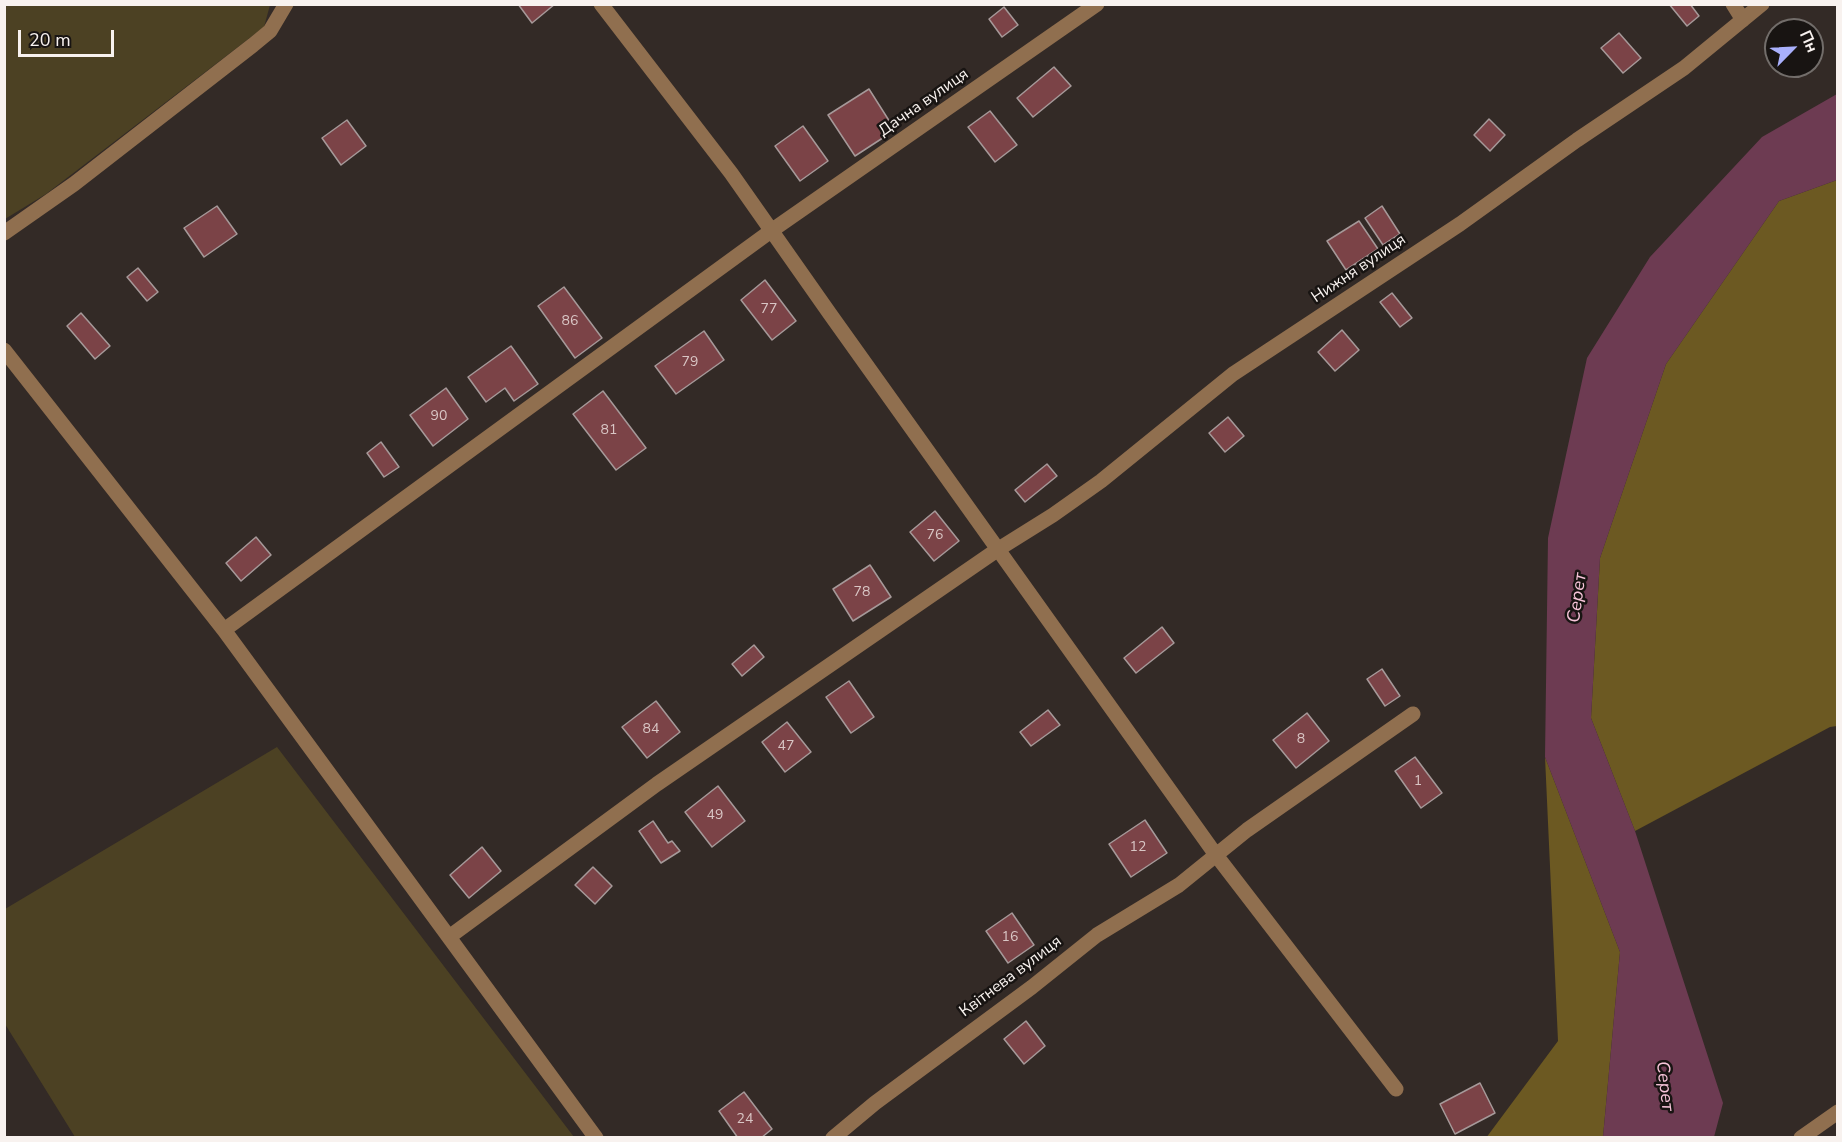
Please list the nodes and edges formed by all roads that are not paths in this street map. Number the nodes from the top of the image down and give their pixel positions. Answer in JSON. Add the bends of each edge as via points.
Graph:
{"nodes":[{"id":1,"x":286,"y":4,"type":"edge"},
{"id":2,"x":601,"y":4,"type":"edge"},
{"id":3,"x":1097,"y":4,"type":"edge"},
{"id":4,"x":1733,"y":4,"type":"edge"},
{"id":5,"x":1762,"y":4,"type":"edge"},
{"id":6,"x":1743,"y":20,"type":"junction"},
{"id":7,"x":771,"y":231,"type":"junction"},
{"id":8,"x":4,"y":233,"type":"edge"},
{"id":9,"x":4,"y":350,"type":"edge"},
{"id":10,"x":997,"y":550,"type":"junction"},
{"id":11,"x":224,"y":630,"type":"junction"},
{"id":12,"x":1413,"y":714,"type":"dead end"},
{"id":13,"x":1216,"y":855,"type":"junction"},
{"id":14,"x":449,"y":937,"type":"junction"},
{"id":15,"x":1396,"y":1089,"type":"dead end"},
{"id":16,"x":1838,"y":1112,"type":"edge"},
{"id":17,"x":596,"y":1137,"type":"edge"},
{"id":18,"x":833,"y":1137,"type":"edge"},
{"id":19,"x":1801,"y":1137,"type":"edge"}],
"edges":[{"from":1,"to":8,"type":"street","via":[[277,22],[253,45],[82,178]]},
{"from":2,"to":7,"type":"street"},
{"from":3,"to":7,"type":"street","name":"Дачна вулиця"},
{"from":4,"to":6,"type":"street"},
{"from":5,"to":6,"type":"street","name":"Нижня вулиця"},
{"from":6,"to":10,"type":"street","name":"Нижня вулиця","via":[[1647,94],[1233,374],[1101,481]]},
{"from":7,"to":10,"type":"street"},
{"from":7,"to":11,"type":"street","name":"Дачна вулиця"},
{"from":9,"to":11,"type":"street"},
{"from":10,"to":13,"type":"street"},
{"from":10,"to":14,"type":"street","name":"Нижня вулиця","via":[[657,784]]},
{"from":11,"to":14,"type":"street"},
{"from":12,"to":13,"type":"street","name":"Квітнева вулиця"},
{"from":13,"to":15,"type":"street"},
{"from":13,"to":18,"type":"street","name":"Квітнева вулиця","via":[[1179,885],[1078,948]]},
{"from":14,"to":17,"type":"street"},
{"from":16,"to":19,"type":"street"}]}
